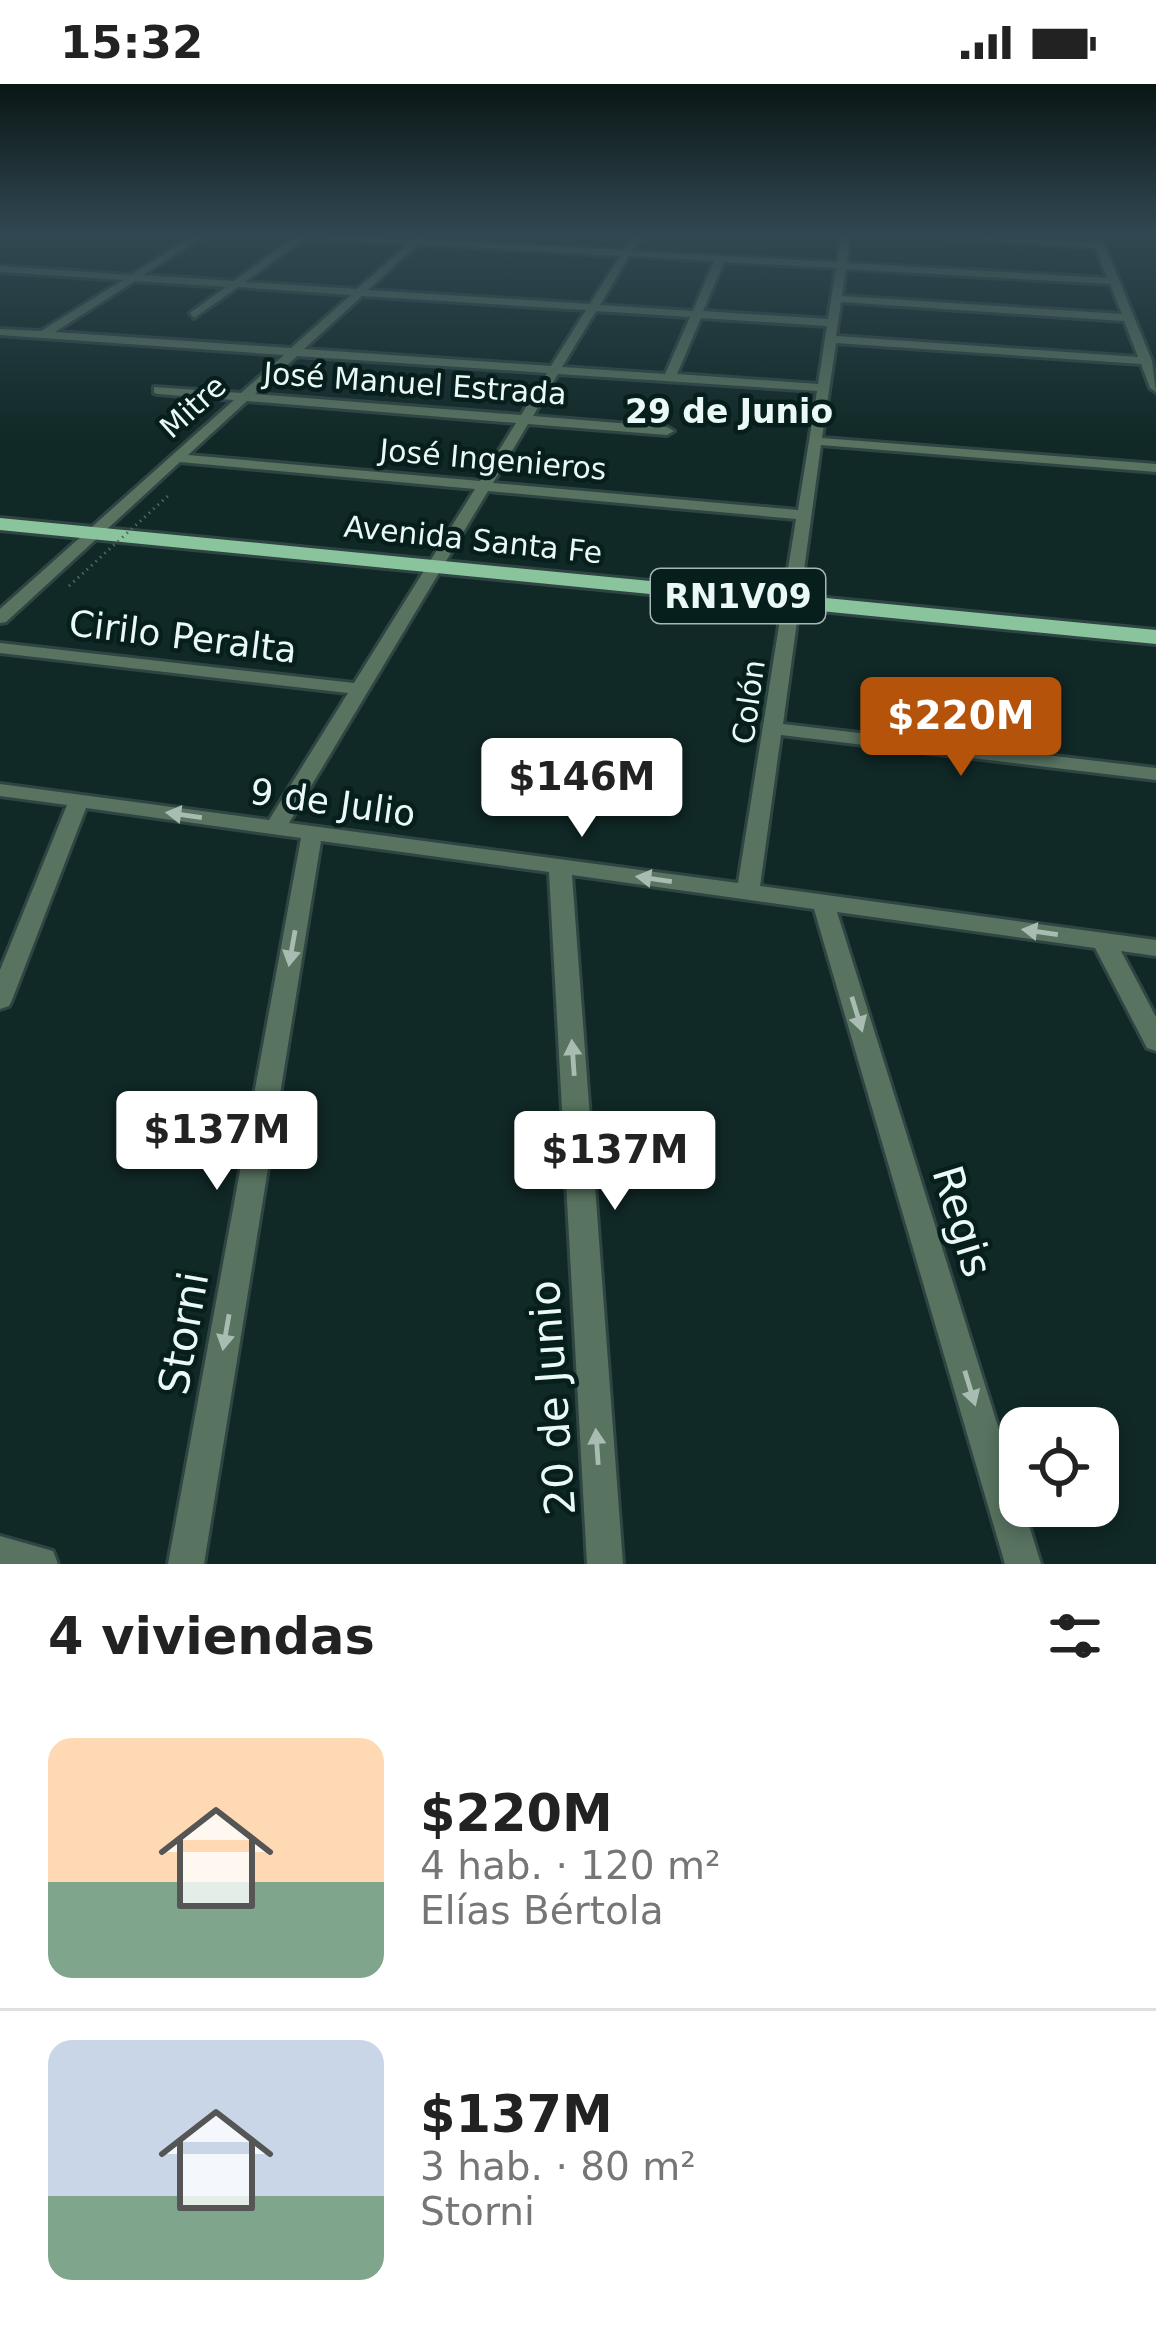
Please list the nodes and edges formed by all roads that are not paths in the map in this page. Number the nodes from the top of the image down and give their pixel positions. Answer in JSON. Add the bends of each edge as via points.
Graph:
{"nodes":[{"id":1,"x":91,"y":304,"type":"edge"},
{"id":2,"x":209,"y":304,"type":"edge"},
{"id":3,"x":346,"y":304,"type":"edge"},
{"id":4,"x":546,"y":304,"type":"edge"},
{"id":5,"x":594,"y":304,"type":"edge"},
{"id":6,"x":701,"y":304,"type":"edge"},
{"id":7,"x":835,"y":304,"type":"edge"},
{"id":8,"x":925,"y":304,"type":"edge"},
{"id":9,"x":1123,"y":304,"type":"edge"},
{"id":10,"x":592,"y":307,"type":"junction"},
{"id":11,"x":697,"y":314,"type":"junction"},
{"id":12,"x":194,"y":315,"type":"dead end"},
{"id":13,"x":1129,"y":318,"type":"junction"},
{"id":14,"x":832,"y":331,"type":"junction"},
{"id":15,"x":0,"y":332,"type":"edge"},
{"id":16,"x":42,"y":335,"type":"junction"},
{"id":17,"x":296,"y":350,"type":"junction"},
{"id":18,"x":1146,"y":361,"type":"junction"},
{"id":19,"x":555,"y":369,"type":"junction"},
{"id":20,"x":670,"y":377,"type":"junction"},
{"id":21,"x":823,"y":388,"type":"junction"},
{"id":22,"x":1156,"y":388,"type":"edge"},
{"id":23,"x":158,"y":390,"type":"dead end"},
{"id":24,"x":243,"y":398,"type":"junction"},
{"id":25,"x":524,"y":420,"type":"junction"},
{"id":26,"x":667,"y":430,"type":"dead end"},
{"id":27,"x":815,"y":441,"type":"junction"},
{"id":28,"x":176,"y":458,"type":"junction"},
{"id":29,"x":1156,"y":468,"type":"edge"},
{"id":30,"x":483,"y":486,"type":"junction"},
{"id":31,"x":804,"y":515,"type":"junction"},
{"id":32,"x":0,"y":524,"type":"edge"},
{"id":33,"x":94,"y":533,"type":"junction"},
{"id":34,"x":434,"y":566,"type":"junction"},
{"id":35,"x":791,"y":601,"type":"junction"},
{"id":36,"x":0,"y":618,"type":"edge"},
{"id":37,"x":1156,"y":637,"type":"edge"},
{"id":38,"x":0,"y":648,"type":"edge"},
{"id":39,"x":359,"y":689,"type":"junction"},
{"id":40,"x":772,"y":728,"type":"junction"},
{"id":41,"x":1156,"y":774,"type":"edge"},
{"id":42,"x":0,"y":790,"type":"edge"},
{"id":43,"x":80,"y":801,"type":"junction"},
{"id":44,"x":275,"y":828,"type":"junction"},
{"id":45,"x":311,"y":832,"type":"junction"},
{"id":46,"x":560,"y":867,"type":"junction"},
{"id":47,"x":748,"y":892,"type":"junction"},
{"id":48,"x":823,"y":902,"type":"junction"},
{"id":49,"x":1103,"y":940,"type":"junction"},
{"id":50,"x":1156,"y":948,"type":"edge"},
{"id":51,"x":0,"y":1000,"type":"edge"},
{"id":52,"x":1156,"y":1041,"type":"edge"},
{"id":53,"x":0,"y":1554,"type":"edge"},
{"id":54,"x":40,"y":1564,"type":"edge"},
{"id":55,"x":186,"y":1564,"type":"edge"},
{"id":56,"x":605,"y":1564,"type":"edge"},
{"id":57,"x":1023,"y":1564,"type":"edge"}],
"edges":[{"from":1,"to":16,"type":"street"},
{"from":2,"to":12,"type":"street"},
{"from":3,"to":17,"type":"street","name":"Mitre"},
{"from":4,"to":10,"type":"street"},
{"from":5,"to":10,"type":"street"},
{"from":6,"to":11,"type":"street"},
{"from":7,"to":14,"type":"street","name":"Colón"},
{"from":8,"to":13,"type":"street"},
{"from":9,"to":13,"type":"street"},
{"from":10,"to":11,"type":"street"},
{"from":10,"to":19,"type":"street"},
{"from":11,"to":14,"type":"street"},
{"from":11,"to":20,"type":"street"},
{"from":13,"to":18,"type":"street"},
{"from":14,"to":18,"type":"street"},
{"from":14,"to":21,"type":"street","name":"Colón"},
{"from":15,"to":16,"type":"street"},
{"from":16,"to":17,"type":"street"},
{"from":17,"to":19,"type":"street"},
{"from":17,"to":24,"type":"street","name":"Mitre"},
{"from":18,"to":22,"type":"street"},
{"from":19,"to":20,"type":"street"},
{"from":19,"to":25,"type":"street"},
{"from":20,"to":21,"type":"street"},
{"from":21,"to":27,"type":"street","name":"Colón"},
{"from":23,"to":24,"type":"street","name":"José Manuel Estrada"},
{"from":24,"to":25,"type":"street","name":"José Manuel Estrada"},
{"from":24,"to":28,"type":"street","name":"Mitre"},
{"from":25,"to":26,"type":"street","name":"José Manuel Estrada"},
{"from":25,"to":30,"type":"street"},
{"from":27,"to":29,"type":"street"},
{"from":27,"to":31,"type":"street","name":"Colón"},
{"from":28,"to":30,"type":"street","name":"José Ingenieros"},
{"from":28,"to":33,"type":"street","name":"Mitre"},
{"from":30,"to":31,"type":"street","name":"José Ingenieros"},
{"from":30,"to":34,"type":"street"},
{"from":31,"to":35,"type":"street","name":"Colón"},
{"from":32,"to":33,"type":"main road","name":"Avenida Santa Fe","number":"RN1V09"},
{"from":33,"to":34,"type":"main road","name":"Avenida Santa Fe","number":"RN1V09"},
{"from":33,"to":36,"type":"street","name":"Mitre"},
{"from":34,"to":35,"type":"main road","name":"Avenida Santa Fe","number":"RN1V09"},
{"from":34,"to":39,"type":"street"},
{"from":35,"to":37,"type":"main road","name":"Avenida Santa Fe","number":"RN1V09"},
{"from":35,"to":40,"type":"street","name":"Colón"},
{"from":38,"to":39,"type":"street","name":"Cirilo Peralta"},
{"from":39,"to":44,"type":"street"},
{"from":40,"to":41,"type":"street"},
{"from":40,"to":47,"type":"street","name":"Colón"},
{"from":42,"to":43,"type":"street","name":"9 de Julio"},
{"from":44,"to":43,"type":"street","name":"9 de Julio","one_way":true},
{"from":43,"to":51,"type":"street"},
{"from":44,"to":45,"type":"street","name":"9 de Julio"},
{"from":45,"to":46,"type":"street","name":"9 de Julio"},
{"from":45,"to":55,"type":"street","name":"Storni","one_way":true},
{"from":47,"to":46,"type":"street","name":"9 de Julio","one_way":true},
{"from":56,"to":46,"type":"street","name":"20 de Junio","one_way":true},
{"from":47,"to":48,"type":"street","name":"9 de Julio"},
{"from":49,"to":48,"type":"street","name":"9 de Julio","one_way":true},
{"from":48,"to":57,"type":"street","name":"Regis","one_way":true},
{"from":49,"to":50,"type":"street","name":"9 de Julio"},
{"from":49,"to":52,"type":"street"},
{"from":53,"to":54,"type":"street"}]}
